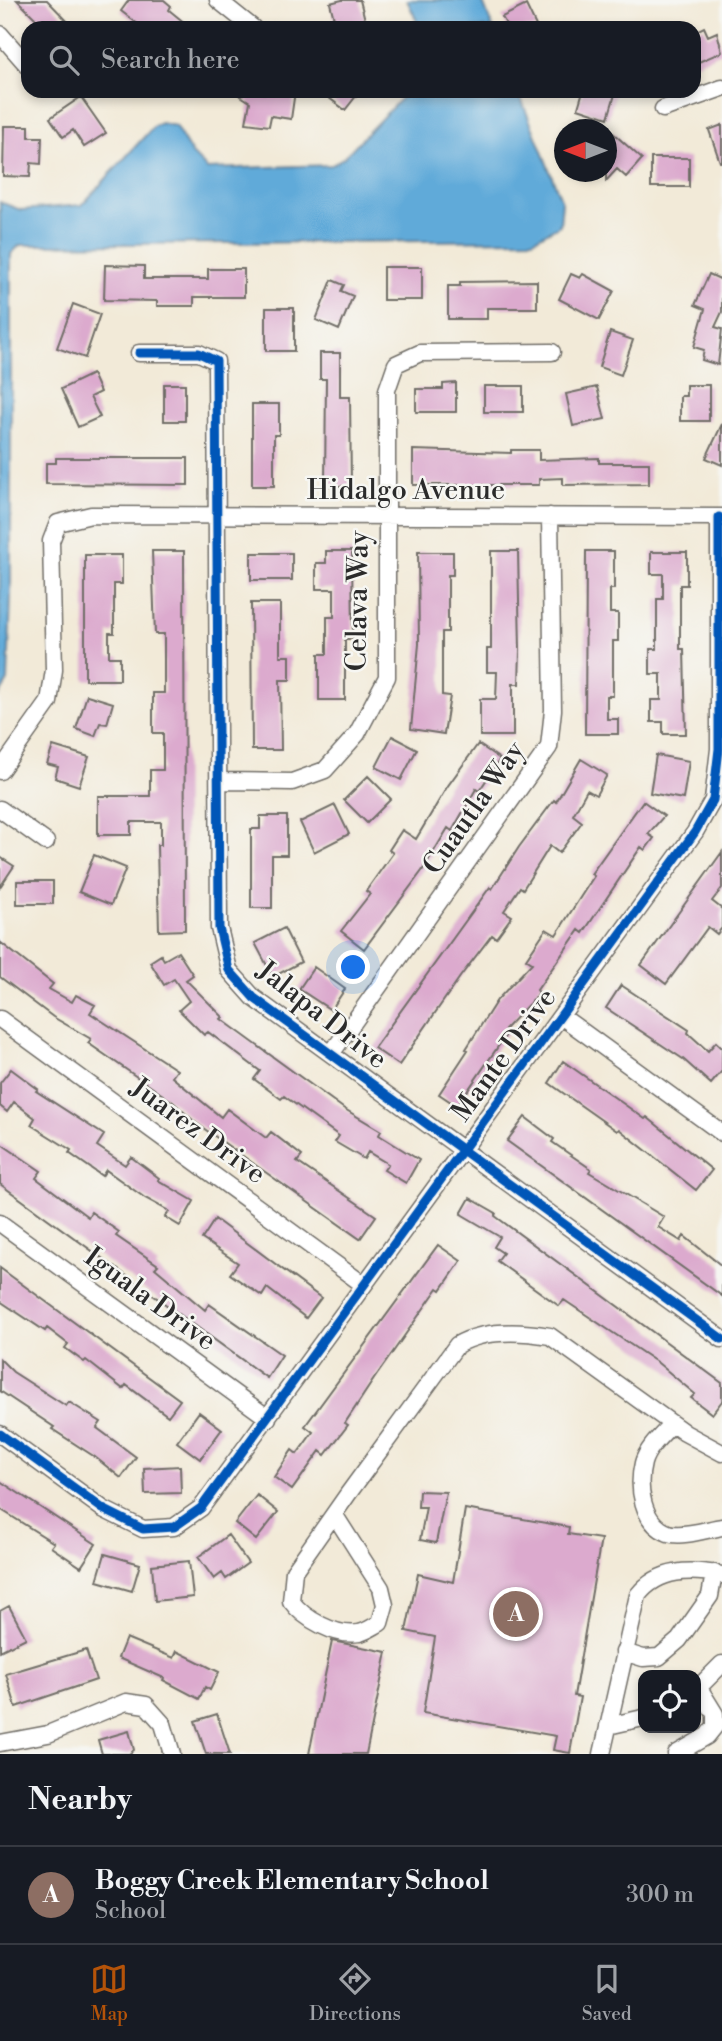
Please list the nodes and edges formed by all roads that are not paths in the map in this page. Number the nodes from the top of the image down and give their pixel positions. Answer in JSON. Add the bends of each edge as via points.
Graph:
{"nodes":[{"id":1,"x":218,"y":0,"type":"edge"},
{"id":2,"x":244,"y":21,"type":"edge"},
{"id":3,"x":0,"y":34,"type":"edge"},
{"id":4,"x":21,"y":58,"type":"edge"},
{"id":5,"x":722,"y":88,"type":"edge"},
{"id":6,"x":701,"y":95,"type":"edge"},
{"id":7,"x":694,"y":98,"type":"edge"},
{"id":8,"x":663,"y":109,"type":"dead end"},
{"id":9,"x":552,"y":352,"type":"dead end"},
{"id":10,"x":139,"y":354,"type":"dead end"},
{"id":11,"x":219,"y":516,"type":"junction"},
{"id":12,"x":550,"y":516,"type":"junction"},
{"id":13,"x":386,"y":517,"type":"junction"},
{"id":14,"x":720,"y":517,"type":"edge"},
{"id":15,"x":0,"y":771,"type":"edge"},
{"id":16,"x":219,"y":781,"type":"junction"},
{"id":17,"x":0,"y":809,"type":"edge"},
{"id":18,"x":46,"y":842,"type":"dead end"},
{"id":19,"x":561,"y":1016,"type":"junction"},
{"id":20,"x":0,"y":1019,"type":"edge"},
{"id":21,"x":331,"y":1054,"type":"junction"},
{"id":22,"x":722,"y":1133,"type":"edge"},
{"id":23,"x":464,"y":1149,"type":"junction"},
{"id":24,"x":0,"y":1223,"type":"edge"},
{"id":25,"x":364,"y":1285,"type":"junction"},
{"id":26,"x":722,"y":1339,"type":"edge"},
{"id":27,"x":268,"y":1418,"type":"junction"},
{"id":28,"x":672,"y":1424,"type":"junction"},
{"id":29,"x":0,"y":1434,"type":"edge"},
{"id":30,"x":722,"y":1453,"type":"edge"},
{"id":31,"x":334,"y":1514,"type":"junction"},
{"id":32,"x":722,"y":1527,"type":"edge"},
{"id":33,"x":718,"y":1574,"type":"edge"},
{"id":34,"x":624,"y":1652,"type":"junction"},
{"id":35,"x":722,"y":1664,"type":"edge"},
{"id":36,"x":701,"y":1686,"type":"edge"},
{"id":37,"x":701,"y":1693,"type":"edge"},
{"id":38,"x":638,"y":1719,"type":"edge"},
{"id":39,"x":608,"y":1727,"type":"junction"},
{"id":40,"x":0,"y":1743,"type":"edge"},
{"id":41,"x":172,"y":1754,"type":"edge"},
{"id":42,"x":601,"y":1754,"type":"edge"},
{"id":43,"x":676,"y":1754,"type":"edge"}],
"edges":[{"from":1,"to":2,"type":"street"},
{"from":3,"to":4,"type":"street"},
{"from":5,"to":6,"type":"street"},
{"from":7,"to":8,"type":"street"},
{"from":9,"to":13,"type":"street","name":"Celava Way","via":[[420,353],[396,364],[387,390]]},
{"from":10,"to":11,"type":"street","name":"Jalapa Drive","via":[[199,353],[216,360]]},
{"from":11,"to":13,"type":"street","name":"Hidalgo Avenue"},
{"from":11,"to":15,"type":"street","name":"Hidalgo Avenue","via":[[91,516],[58,523],[51,541],[54,670],[49,702]]},
{"from":11,"to":16,"type":"street","name":"Jalapa Drive"},
{"from":12,"to":13,"type":"street","name":"Hidalgo Avenue"},
{"from":12,"to":14,"type":"street","name":"Hidalgo Avenue"},
{"from":12,"to":21,"type":"street","name":"Cuautla Way","via":[[554,710],[549,747]]},
{"from":13,"to":16,"type":"street","name":"Celava Way","via":[[387,677],[356,734],[326,769],[292,782]]},
{"from":14,"to":19,"type":"street","name":"Mante Drive","via":[[719,749],[713,800],[695,832]]},
{"from":16,"to":21,"type":"street","name":"Jalapa Drive","via":[[219,928],[229,970],[254,998]]},
{"from":17,"to":18,"type":"street"},
{"from":19,"to":22,"type":"street"},
{"from":19,"to":23,"type":"street","name":"Mante Drive"},
{"from":20,"to":25,"type":"street","name":"Juarez Drive"},
{"from":21,"to":23,"type":"street","name":"Jalapa Drive"},
{"from":23,"to":25,"type":"street","name":"Mante Drive"},
{"from":23,"to":26,"type":"street","name":"Jalapa Drive"},
{"from":24,"to":27,"type":"street","name":"Iguala Drive"},
{"from":25,"to":27,"type":"street","name":"Mante Drive"},
{"from":27,"to":29,"type":"street","name":"Mante Drive","via":[[201,1508],[174,1527],[143,1529],[103,1509]]},
{"from":28,"to":30,"type":"street"},
{"from":28,"to":31,"type":"street","via":[[550,1336],[524,1331],[471,1337],[457,1345]]},
{"from":28,"to":32,"type":"street","via":[[643,1462],[642,1499],[653,1525],[671,1534]]},
{"from":31,"to":31,"type":"street","via":[[295,1571],[291,1601],[302,1616],[321,1626],[359,1634],[380,1623],[385,1605],[381,1588]]},
{"from":33,"to":34,"type":"street","via":[[710,1596],[659,1657]]},
{"from":33,"to":34,"type":"street","via":[[696,1570],[649,1580],[638,1595]]},
{"from":34,"to":39,"type":"street"},
{"from":35,"to":36,"type":"street"},
{"from":37,"to":43,"type":"street","via":[[715,1714],[715,1726]]},
{"from":38,"to":39,"type":"street"},
{"from":39,"to":42,"type":"street"},
{"from":40,"to":41,"type":"street","via":[[48,1734],[126,1702],[146,1705],[163,1724]]}]}
